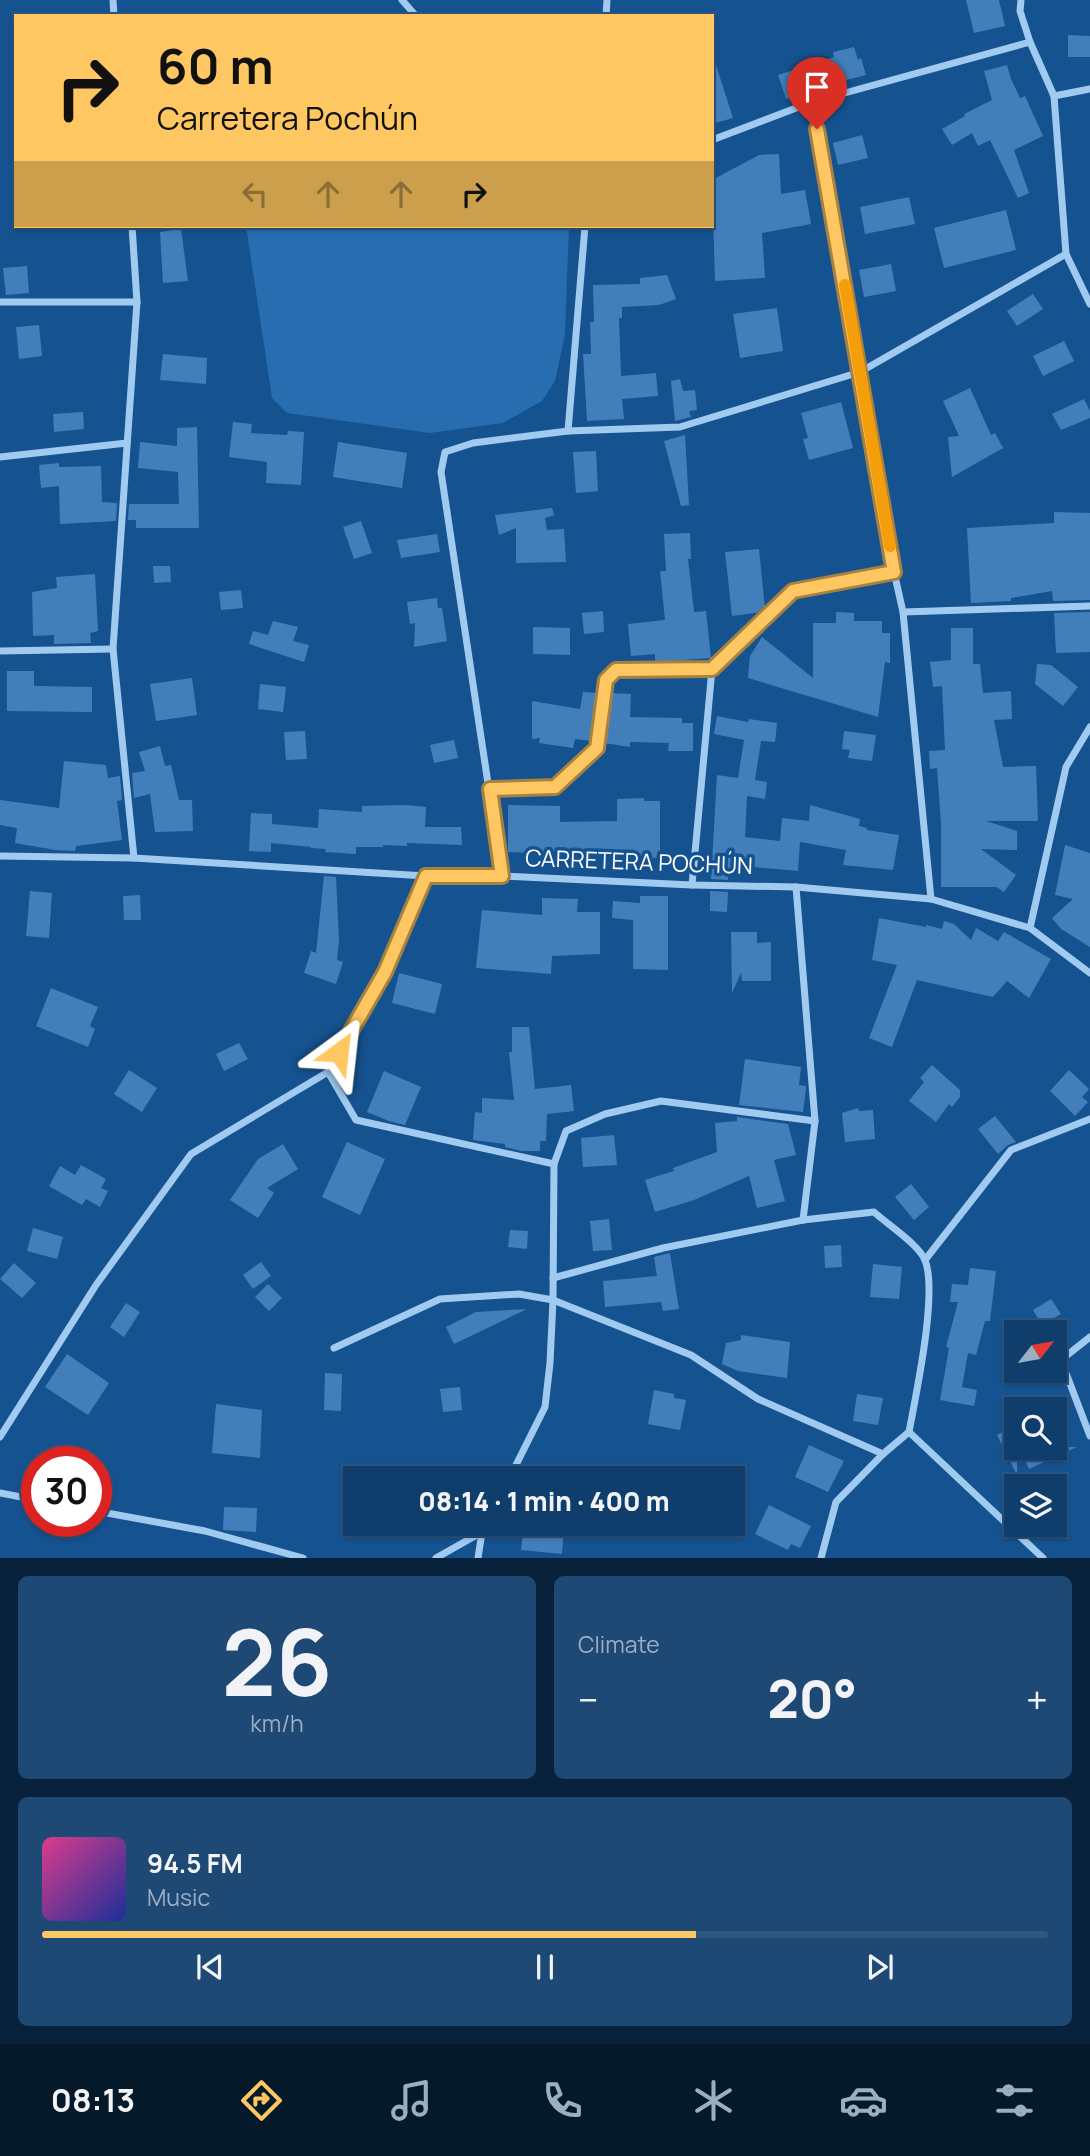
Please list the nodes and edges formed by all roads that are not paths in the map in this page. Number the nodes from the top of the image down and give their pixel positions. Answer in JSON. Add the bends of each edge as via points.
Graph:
{"nodes":[{"id":1,"x":402,"y":0,"type":"edge"},
{"id":2,"x":1021,"y":0,"type":"edge"},
{"id":3,"x":414,"y":14,"type":"edge"},
{"id":4,"x":1030,"y":42,"type":"junction"},
{"id":5,"x":1090,"y":89,"type":"edge"},
{"id":6,"x":1054,"y":96,"type":"junction"},
{"id":7,"x":812,"y":102,"type":"junction"},
{"id":8,"x":714,"y":138,"type":"edge"},
{"id":9,"x":132,"y":228,"type":"edge"},
{"id":10,"x":585,"y":228,"type":"edge"},
{"id":11,"x":1066,"y":254,"type":"junction"},
{"id":12,"x":0,"y":302,"type":"edge"},
{"id":13,"x":137,"y":303,"type":"junction"},
{"id":14,"x":1090,"y":304,"type":"edge"},
{"id":15,"x":860,"y":372,"type":"junction"},
{"id":16,"x":568,"y":431,"type":"junction"},
{"id":17,"x":127,"y":443,"type":"junction"},
{"id":18,"x":0,"y":457,"type":"edge"},
{"id":19,"x":894,"y":572,"type":"junction"},
{"id":20,"x":1090,"y":606,"type":"edge"},
{"id":21,"x":903,"y":612,"type":"junction"},
{"id":22,"x":113,"y":649,"type":"junction"},
{"id":23,"x":0,"y":651,"type":"edge"},
{"id":24,"x":712,"y":669,"type":"junction"},
{"id":25,"x":1090,"y":727,"type":"edge"},
{"id":26,"x":490,"y":789,"type":"junction"},
{"id":27,"x":0,"y":856,"type":"edge"},
{"id":28,"x":134,"y":858,"type":"junction"},
{"id":29,"x":426,"y":876,"type":"junction"},
{"id":30,"x":502,"y":876,"type":"junction"},
{"id":31,"x":692,"y":885,"type":"junction"},
{"id":32,"x":796,"y":887,"type":"junction"},
{"id":33,"x":931,"y":899,"type":"junction"},
{"id":34,"x":1030,"y":928,"type":"junction"},
{"id":35,"x":1090,"y":973,"type":"edge"},
{"id":36,"x":328,"y":1072,"type":"junction"},
{"id":37,"x":1090,"y":1119,"type":"edge"},
{"id":38,"x":815,"y":1121,"type":"junction"},
{"id":39,"x":554,"y":1164,"type":"junction"},
{"id":40,"x":803,"y":1220,"type":"junction"},
{"id":41,"x":925,"y":1259,"type":"junction"},
{"id":42,"x":553,"y":1278,"type":"junction"},
{"id":43,"x":553,"y":1300,"type":"junction"},
{"id":44,"x":1090,"y":1337,"type":"edge"},
{"id":45,"x":334,"y":1348,"type":"dead end"},
{"id":46,"x":909,"y":1432,"type":"junction"},
{"id":47,"x":1090,"y":1436,"type":"edge"},
{"id":48,"x":0,"y":1437,"type":"edge"},
{"id":49,"x":883,"y":1454,"type":"junction"},
{"id":50,"x":516,"y":1466,"type":"edge"},
{"id":51,"x":0,"y":1493,"type":"edge"},
{"id":52,"x":21,"y":1497,"type":"edge"},
{"id":53,"x":112,"y":1514,"type":"edge"},
{"id":54,"x":471,"y":1536,"type":"edge"},
{"id":55,"x":482,"y":1536,"type":"edge"},
{"id":56,"x":303,"y":1558,"type":"edge"},
{"id":57,"x":436,"y":1558,"type":"edge"},
{"id":58,"x":478,"y":1558,"type":"edge"},
{"id":59,"x":821,"y":1558,"type":"edge"},
{"id":60,"x":1043,"y":1558,"type":"edge"}],
"edges":[{"from":1,"to":3,"type":"street"},
{"from":2,"to":4,"type":"street"},
{"from":4,"to":6,"type":"street"},
{"from":4,"to":7,"type":"street"},
{"from":5,"to":6,"type":"street"},
{"from":6,"to":11,"type":"street"},
{"from":7,"to":8,"type":"street"},
{"from":7,"to":15,"type":"street"},
{"from":9,"to":13,"type":"street"},
{"from":10,"to":16,"type":"street"},
{"from":11,"to":14,"type":"street"},
{"from":11,"to":15,"type":"street"},
{"from":12,"to":13,"type":"street"},
{"from":13,"to":17,"type":"street"},
{"from":15,"to":16,"type":"street","via":[[680,428]]},
{"from":15,"to":19,"type":"street"},
{"from":16,"to":26,"type":"street","via":[[473,443],[445,452],[440,472]]},
{"from":17,"to":18,"type":"street"},
{"from":17,"to":22,"type":"street"},
{"from":19,"to":21,"type":"street"},
{"from":19,"to":24,"type":"street","via":[[793,591]]},
{"from":20,"to":21,"type":"street"},
{"from":21,"to":33,"type":"street"},
{"from":22,"to":23,"type":"street"},
{"from":22,"to":28,"type":"street"},
{"from":24,"to":26,"type":"street","via":[[616,670],[606,680],[597,748],[555,787]]},
{"from":24,"to":31,"type":"street"},
{"from":25,"to":34,"type":"street","via":[[1066,766]]},
{"from":26,"to":30,"type":"street"},
{"from":27,"to":28,"type":"street","name":"CARRETERA POCHÚN"},
{"from":28,"to":29,"type":"street","name":"CARRETERA POCHÚN"},
{"from":29,"to":30,"type":"street","name":"CARRETERA POCHÚN"},
{"from":29,"to":36,"type":"street","via":[[385,972]]},
{"from":30,"to":31,"type":"street","name":"CARRETERA POCHÚN"},
{"from":31,"to":32,"type":"street","name":"CARRETERA POCHÚN"},
{"from":32,"to":33,"type":"street","name":"CARRETERA POCHÚN"},
{"from":32,"to":38,"type":"street"},
{"from":33,"to":34,"type":"street","name":"CARRETERA POCHÚN"},
{"from":34,"to":35,"type":"street","name":"CARRETERA POCHÚN"},
{"from":36,"to":39,"type":"street","via":[[356,1119]]},
{"from":36,"to":48,"type":"street","via":[[191,1154],[96,1285]]},
{"from":37,"to":41,"type":"street","via":[[1011,1150]]},
{"from":38,"to":39,"type":"street","via":[[661,1101],[604,1114],[566,1131]]},
{"from":38,"to":40,"type":"street"},
{"from":39,"to":42,"type":"street"},
{"from":40,"to":41,"type":"street","via":[[874,1212]]},
{"from":40,"to":42,"type":"street","via":[[663,1248]]},
{"from":41,"to":46,"type":"street","via":[[929,1292]]},
{"from":42,"to":43,"type":"street"},
{"from":43,"to":45,"type":"street","via":[[519,1294],[440,1299]]},
{"from":43,"to":49,"type":"street","via":[[691,1355],[758,1399]]},
{"from":43,"to":50,"type":"street","via":[[545,1408]]},
{"from":44,"to":47,"type":"street","via":[[1061,1360]]},
{"from":46,"to":49,"type":"street"},
{"from":46,"to":60,"type":"street"},
{"from":49,"to":59,"type":"street","via":[[836,1502]]},
{"from":51,"to":52,"type":"street"},
{"from":53,"to":56,"type":"street","via":[[205,1531]]},
{"from":54,"to":57,"type":"street"},
{"from":55,"to":58,"type":"street"}]}
